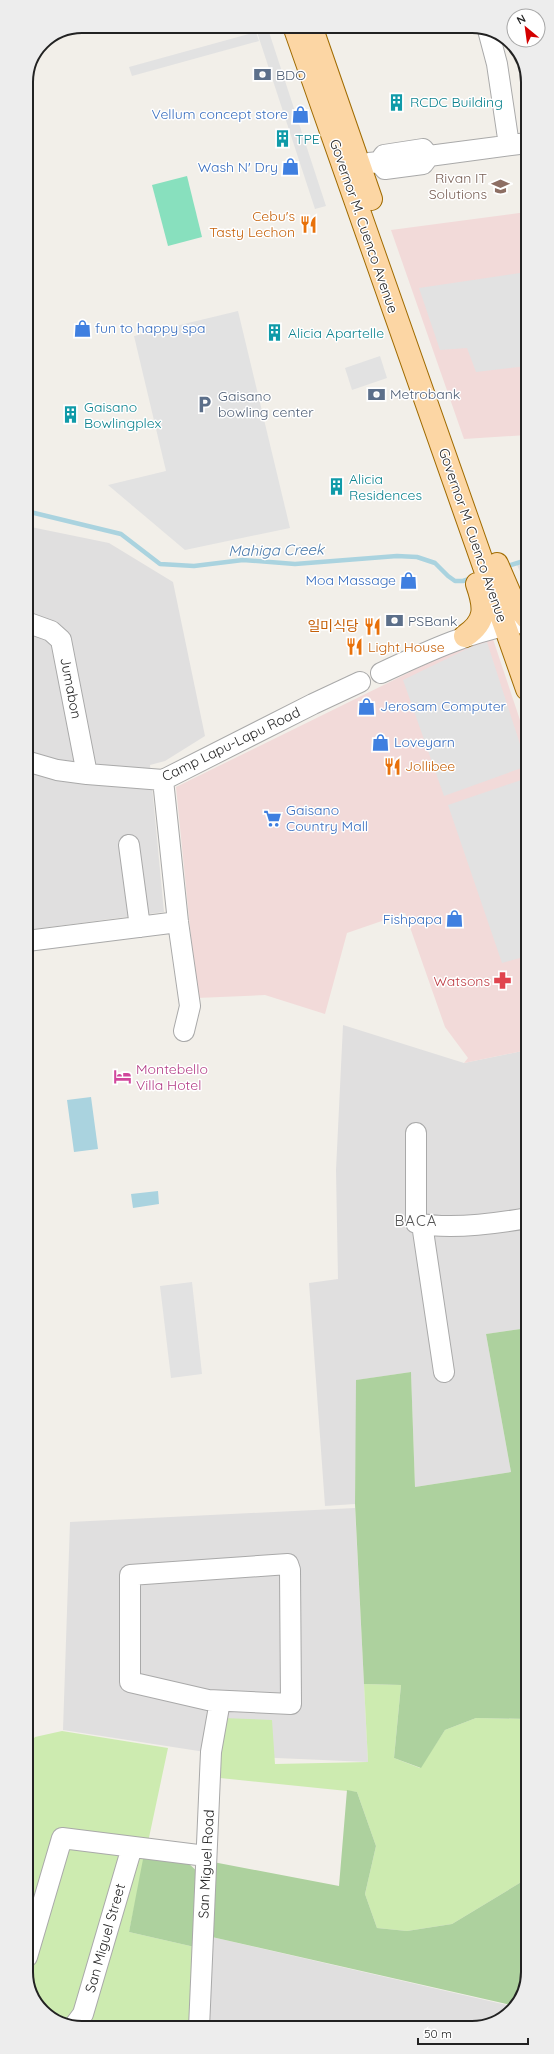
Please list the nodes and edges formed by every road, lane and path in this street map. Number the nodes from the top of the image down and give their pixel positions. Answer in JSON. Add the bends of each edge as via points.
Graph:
{"nodes":[{"id":1,"x":283,"y":33,"type":"edge"},
{"id":2,"x":296,"y":33,"type":"edge"},
{"id":3,"x":314,"y":33,"type":"edge"},
{"id":4,"x":490,"y":37,"type":"edge"},
{"id":5,"x":518,"y":144,"type":"edge"},
{"id":6,"x":369,"y":163,"type":"junction"},
{"id":7,"x":411,"y":359,"type":"junction"},
{"id":8,"x":440,"y":442,"type":"junction"},
{"id":9,"x":471,"y":534,"type":"junction"},
{"id":10,"x":492,"y":589,"type":"junction"},
{"id":11,"x":521,"y":610,"type":"edge"},
{"id":12,"x":521,"y":623,"type":"edge"},
{"id":13,"x":33,"y":625,"type":"edge"},
{"id":14,"x":504,"y":625,"type":"junction"},
{"id":15,"x":465,"y":636,"type":"junction"},
{"id":16,"x":521,"y":672,"type":"edge"},
{"id":17,"x":381,"y":673,"type":"dead end"},
{"id":18,"x":360,"y":682,"type":"dead end"},
{"id":19,"x":33,"y":763,"type":"edge"},
{"id":20,"x":87,"y":774,"type":"junction"},
{"id":21,"x":163,"y":780,"type":"junction"},
{"id":22,"x":129,"y":846,"type":"dead end"},
{"id":23,"x":178,"y":922,"type":"junction"},
{"id":24,"x":140,"y":927,"type":"junction"},
{"id":25,"x":33,"y":940,"type":"edge"},
{"id":26,"x":184,"y":1031,"type":"dead end"},
{"id":27,"x":416,"y":1133,"type":"dead end"},
{"id":28,"x":521,"y":1219,"type":"edge"},
{"id":29,"x":422,"y":1224,"type":"junction"},
{"id":30,"x":444,"y":1372,"type":"dead end"},
{"id":31,"x":220,"y":1701,"type":"junction"},
{"id":32,"x":132,"y":1847,"type":"junction"},
{"id":33,"x":206,"y":1856,"type":"junction"},
{"id":34,"x":33,"y":1937,"type":"edge"},
{"id":35,"x":78,"y":2021,"type":"edge"},
{"id":36,"x":199,"y":2021,"type":"edge"}],
"edges":[{"from":1,"to":7,"type":"main road","name":"Governor M. Cuenco Avenue","via":[[364,264]]},
{"from":2,"to":7,"type":"main road","name":"Governor M. Cuenco Avenue"},
{"from":3,"to":6,"type":"main road","name":"Governor M. Cuenco Avenue"},
{"from":4,"to":5,"type":"street"},
{"from":5,"to":6,"type":"street","via":[[429,156],[423,164],[385,169]]},
{"from":6,"to":7,"type":"main road","name":"Governor M. Cuenco Avenue"},
{"from":7,"to":8,"type":"main road","name":"Governor M. Cuenco Avenue"},
{"from":8,"to":9,"type":"main road"},
{"from":8,"to":9,"type":"main road","name":"Governor M. Cuenco Avenue"},
{"from":9,"to":10,"type":"main road","name":"Governor M. Cuenco Avenue"},
{"from":10,"to":11,"type":"main road","via":[[513,600]]},
{"from":10,"to":14,"type":"main road","name":"Governor M. Cuenco Avenue"},
{"from":10,"to":15,"type":"main road","via":[[482,618]]},
{"from":12,"to":14,"type":"street"},
{"from":13,"to":20,"type":"street","name":"Jumabon","via":[[51,631],[61,640]]},
{"from":14,"to":15,"type":"street"},
{"from":14,"to":16,"type":"main road","name":"Governor M. Cuenco Avenue"},
{"from":15,"to":17,"type":"street"},
{"from":18,"to":21,"type":"street","name":"Camp Lapu-Lapu Road"},
{"from":19,"to":20,"type":"street","name":"Camp Lapu-Lapu Road","via":[[57,770]]},
{"from":20,"to":21,"type":"street","name":"Camp Lapu-Lapu Road"},
{"from":21,"to":23,"type":"street"},
{"from":22,"to":24,"type":"street"},
{"from":23,"to":24,"type":"street"},
{"from":23,"to":26,"type":"street","via":[[190,1006]]},
{"from":24,"to":25,"type":"street"},
{"from":27,"to":29,"type":"street","via":[[416,1223]]},
{"from":28,"to":29,"type":"street","via":[[469,1225]]},
{"from":29,"to":30,"type":"street"},
{"from":31,"to":31,"type":"street","via":[[291,1704],[288,1564],[130,1575],[130,1682]]},
{"from":31,"to":33,"type":"street","name":"San Miguel Road","via":[[211,1752]]},
{"from":32,"to":33,"type":"street"},
{"from":32,"to":34,"type":"street","via":[[62,1838]]},
{"from":32,"to":35,"type":"street","name":"San Miguel Street","via":[[83,2014]]},
{"from":33,"to":36,"type":"street","name":"San Miguel Road"}]}
